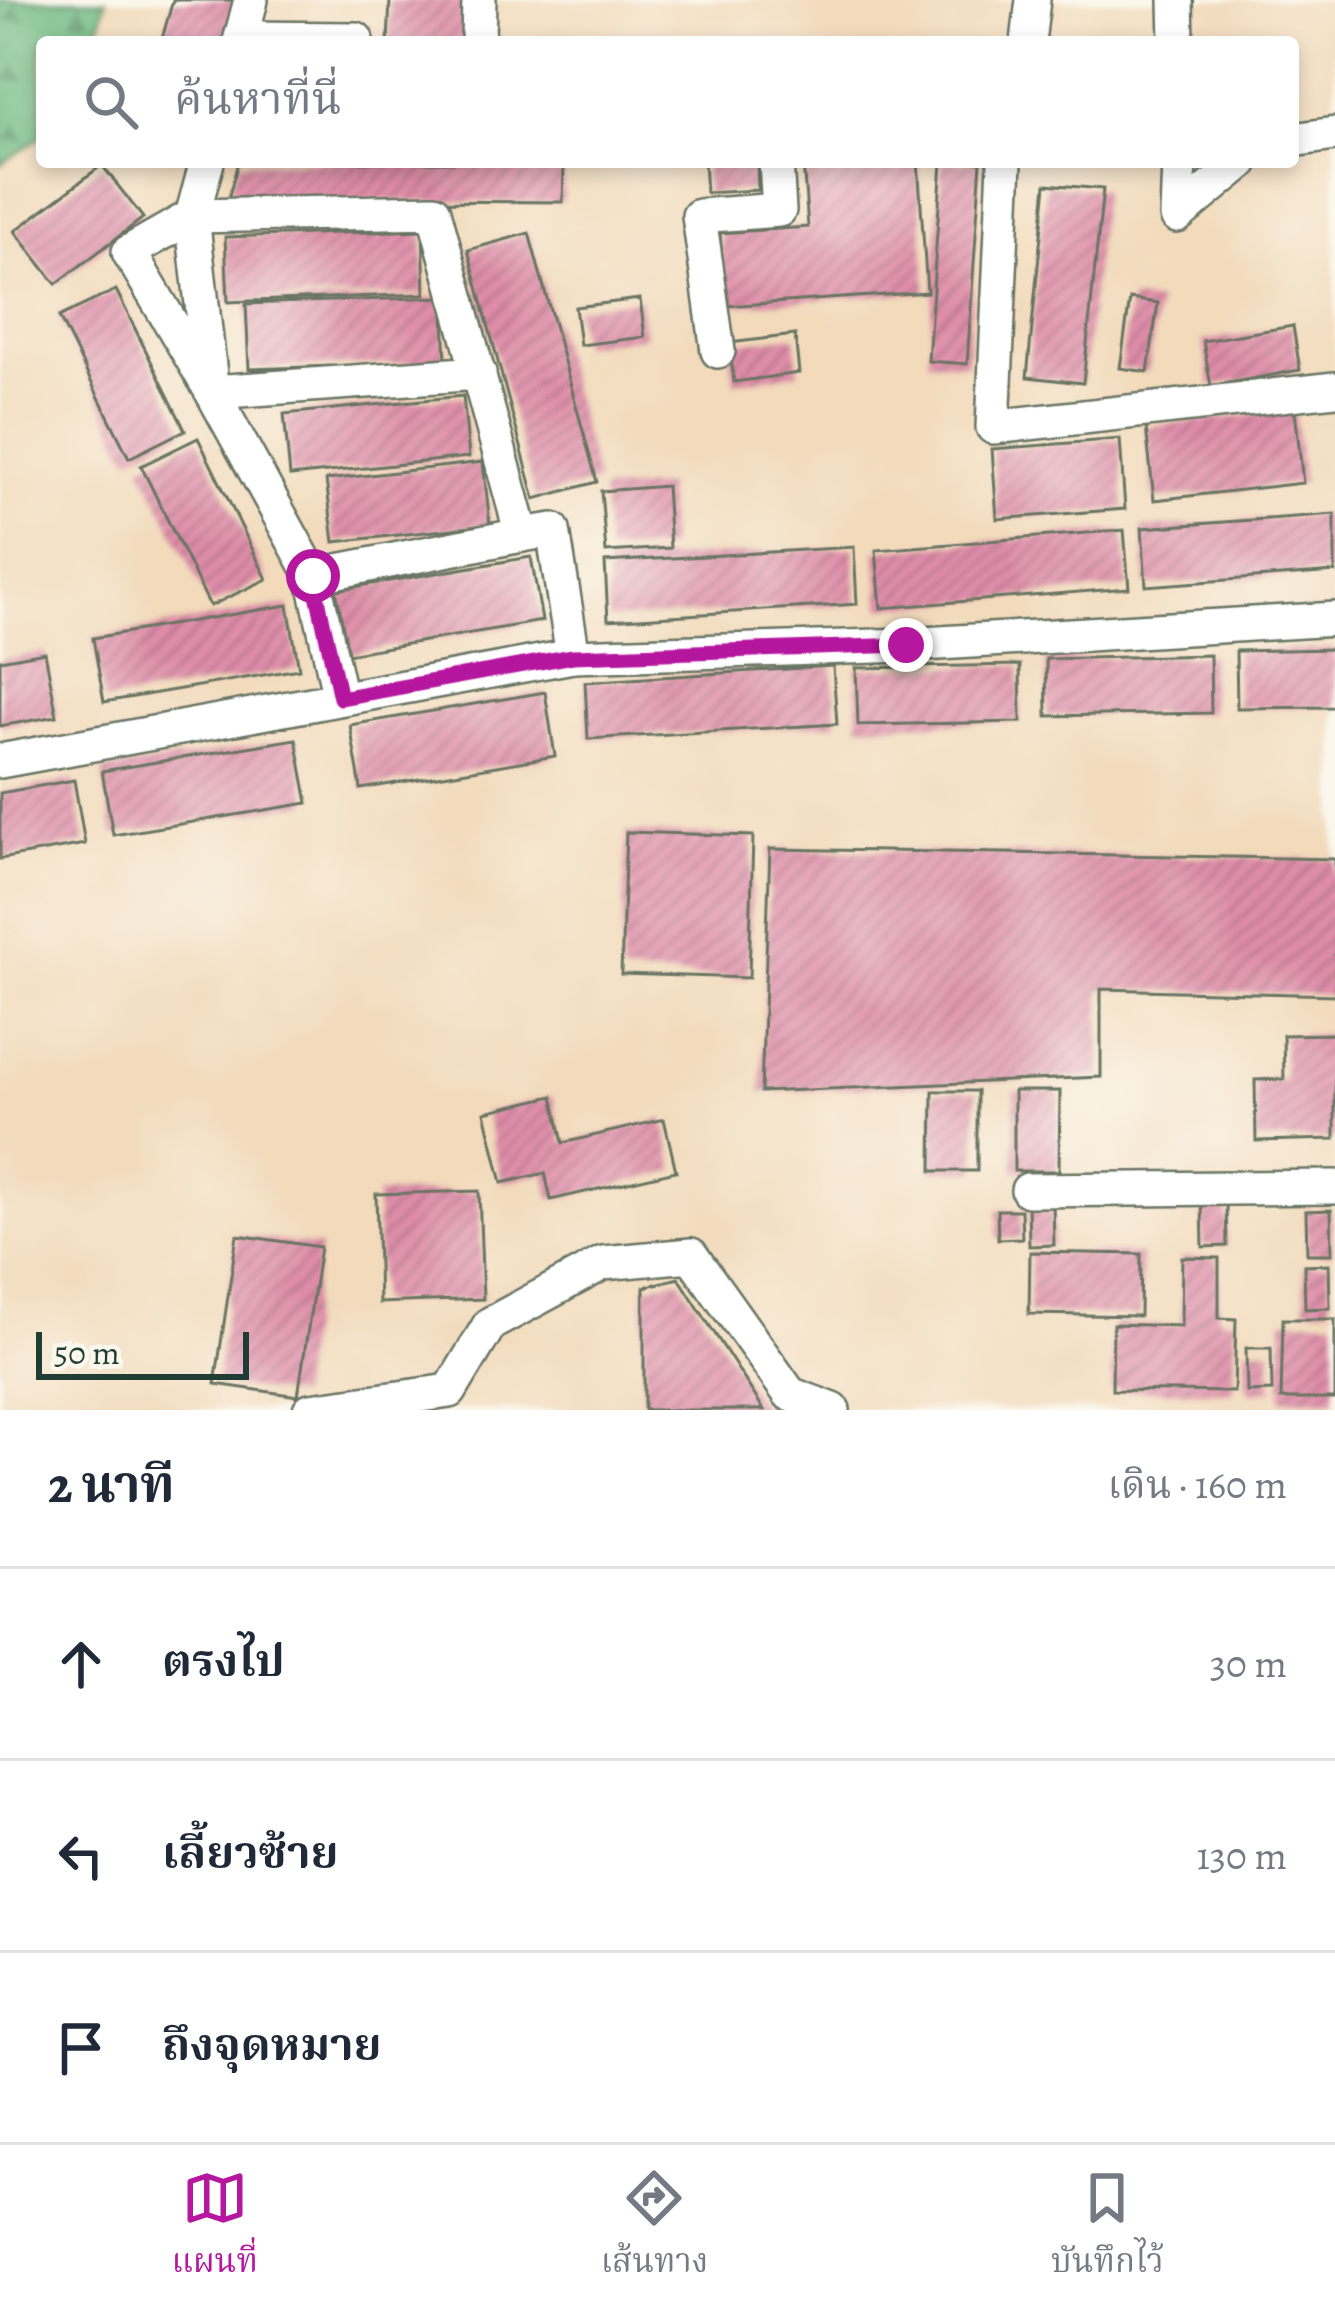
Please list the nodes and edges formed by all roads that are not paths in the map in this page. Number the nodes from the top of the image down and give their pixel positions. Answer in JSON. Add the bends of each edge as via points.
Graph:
{"nodes":[{"id":1,"x":251,"y":0,"type":"edge"},
{"id":2,"x":479,"y":0,"type":"edge"},
{"id":3,"x":1033,"y":0,"type":"edge"},
{"id":4,"x":1176,"y":0,"type":"edge"},
{"id":5,"x":242,"y":36,"type":"edge"},
{"id":6,"x":478,"y":36,"type":"edge"},
{"id":7,"x":1029,"y":36,"type":"edge"},
{"id":8,"x":1177,"y":36,"type":"edge"},
{"id":9,"x":1335,"y":134,"type":"edge"},
{"id":10,"x":1299,"y":139,"type":"edge"},
{"id":11,"x":205,"y":168,"type":"edge"},
{"id":12,"x":776,"y":168,"type":"edge"},
{"id":13,"x":1005,"y":168,"type":"edge"},
{"id":14,"x":1178,"y":168,"type":"edge"},
{"id":15,"x":1235,"y":168,"type":"edge"},
{"id":16,"x":192,"y":216,"type":"junction"},
{"id":17,"x":718,"y":351,"type":"dead end"},
{"id":18,"x":479,"y":373,"type":"junction"},
{"id":19,"x":1335,"y":389,"type":"edge"},
{"id":20,"x":212,"y":392,"type":"junction"},
{"id":21,"x":522,"y":535,"type":"junction"},
{"id":22,"x":313,"y":576,"type":"junction"},
{"id":23,"x":1335,"y":619,"type":"edge"},
{"id":24,"x":573,"y":656,"type":"junction"},
{"id":25,"x":340,"y":698,"type":"junction"},
{"id":26,"x":0,"y":761,"type":"edge"},
{"id":27,"x":1335,"y":1187,"type":"edge"},
{"id":28,"x":1028,"y":1190,"type":"dead end"},
{"id":29,"x":310,"y":1410,"type":"edge"},
{"id":30,"x":833,"y":1410,"type":"edge"}],
"edges":[{"from":1,"to":5,"type":"street"},
{"from":2,"to":6,"type":"street"},
{"from":3,"to":7,"type":"street"},
{"from":4,"to":8,"type":"street"},
{"from":9,"to":10,"type":"street"},
{"from":11,"to":16,"type":"street"},
{"from":12,"to":17,"type":"street","via":[[778,210],[699,216]]},
{"from":13,"to":19,"type":"street","via":[[993,427]]},
{"from":14,"to":15,"type":"street","via":[[1177,216]]},
{"from":16,"to":18,"type":"street","via":[[434,212]]},
{"from":16,"to":20,"type":"street"},
{"from":16,"to":20,"type":"street","via":[[129,252]]},
{"from":18,"to":20,"type":"street"},
{"from":18,"to":21,"type":"street"},
{"from":20,"to":22,"type":"street"},
{"from":21,"to":22,"type":"street"},
{"from":21,"to":24,"type":"street","via":[[553,530]]},
{"from":22,"to":25,"type":"street"},
{"from":23,"to":24,"type":"street"},
{"from":24,"to":25,"type":"street"},
{"from":25,"to":26,"type":"street"},
{"from":27,"to":28,"type":"street"},
{"from":29,"to":30,"type":"street","via":[[450,1391],[490,1324],[603,1263],[691,1255],[790,1394]]}]}
